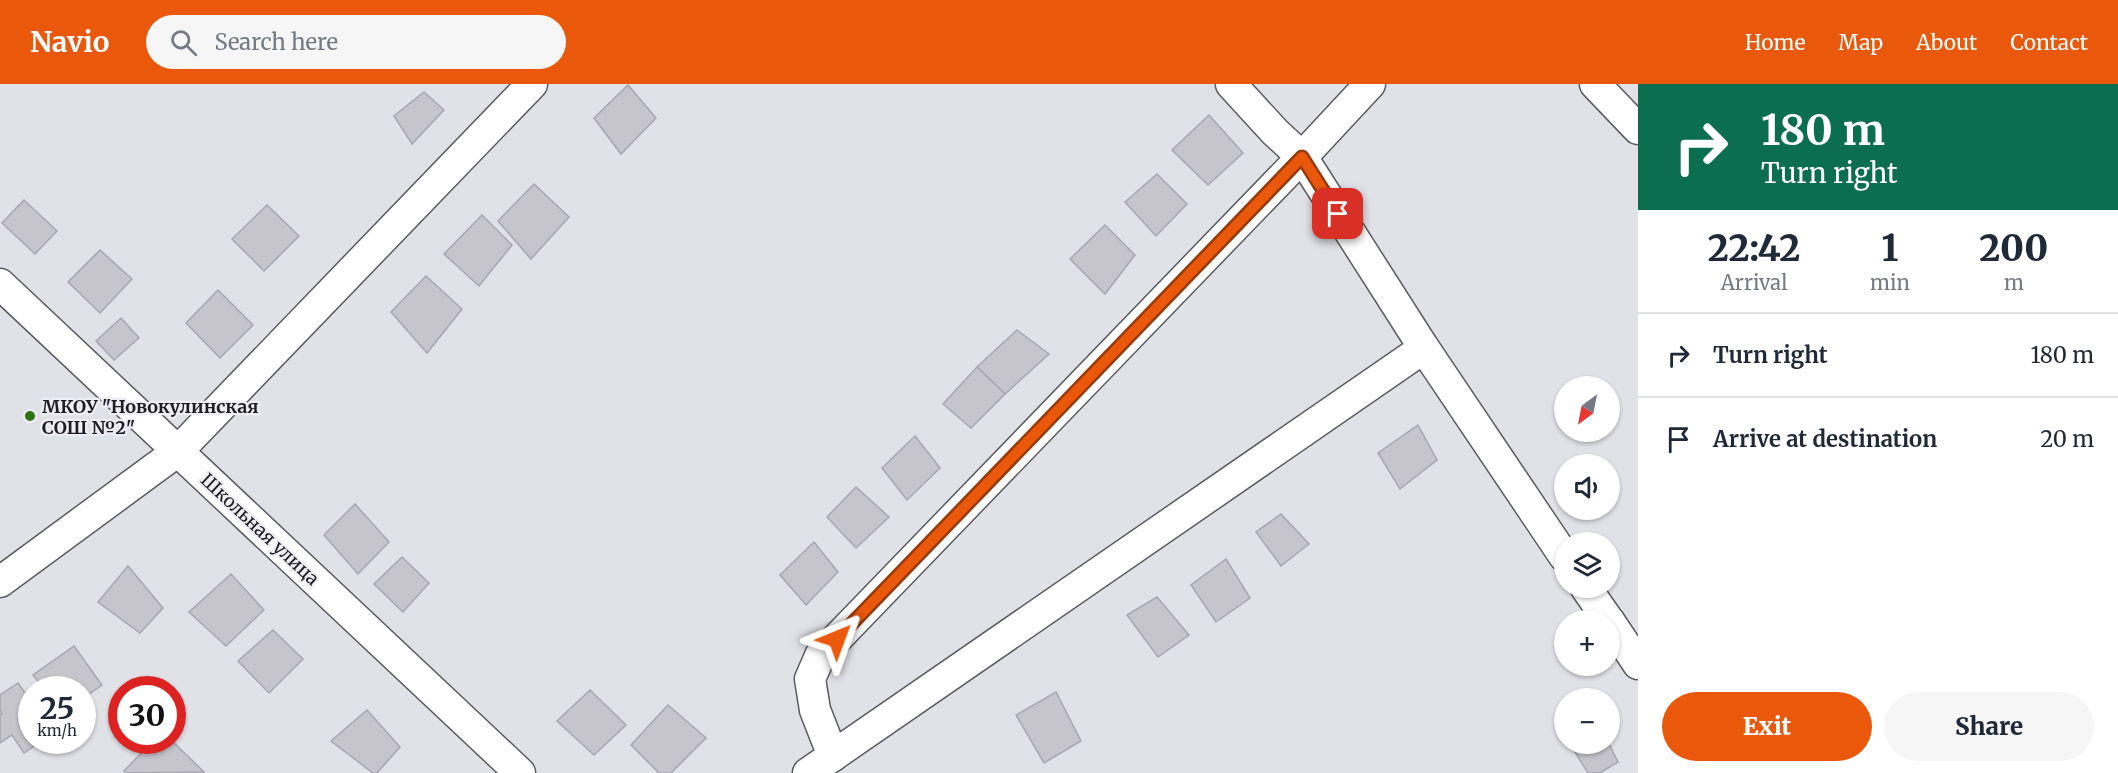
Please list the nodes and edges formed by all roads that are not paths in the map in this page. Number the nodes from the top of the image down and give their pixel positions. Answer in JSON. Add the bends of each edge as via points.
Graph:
{"nodes":[{"id":1,"x":532,"y":84,"type":"edge"},
{"id":2,"x":1231,"y":84,"type":"edge"},
{"id":3,"x":1370,"y":84,"type":"edge"},
{"id":4,"x":1595,"y":84,"type":"edge"},
{"id":5,"x":1638,"y":129,"type":"edge"},
{"id":6,"x":1302,"y":157,"type":"junction"},
{"id":7,"x":0,"y":284,"type":"edge"},
{"id":8,"x":1424,"y":348,"type":"junction"},
{"id":9,"x":178,"y":451,"type":"junction"},
{"id":10,"x":1554,"y":541,"type":"edge"},
{"id":11,"x":0,"y":582,"type":"edge"},
{"id":12,"x":1620,"y":638,"type":"edge"},
{"id":13,"x":1638,"y":664,"type":"edge"},
{"id":14,"x":832,"y":756,"type":"junction"},
{"id":15,"x":520,"y":773,"type":"edge"},
{"id":16,"x":808,"y":773,"type":"edge"}],
"edges":[{"from":1,"to":9,"type":"street"},
{"from":2,"to":6,"type":"street"},
{"from":3,"to":6,"type":"street"},
{"from":4,"to":5,"type":"street"},
{"from":6,"to":8,"type":"street"},
{"from":6,"to":14,"type":"street","via":[[820,656],[810,679],[815,710]]},
{"from":7,"to":9,"type":"street","name":"Школьная улица"},
{"from":8,"to":10,"type":"street"},
{"from":8,"to":14,"type":"street"},
{"from":9,"to":11,"type":"street"},
{"from":9,"to":15,"type":"street","name":"Школьная улица"},
{"from":12,"to":13,"type":"street"},
{"from":14,"to":16,"type":"street"}]}
